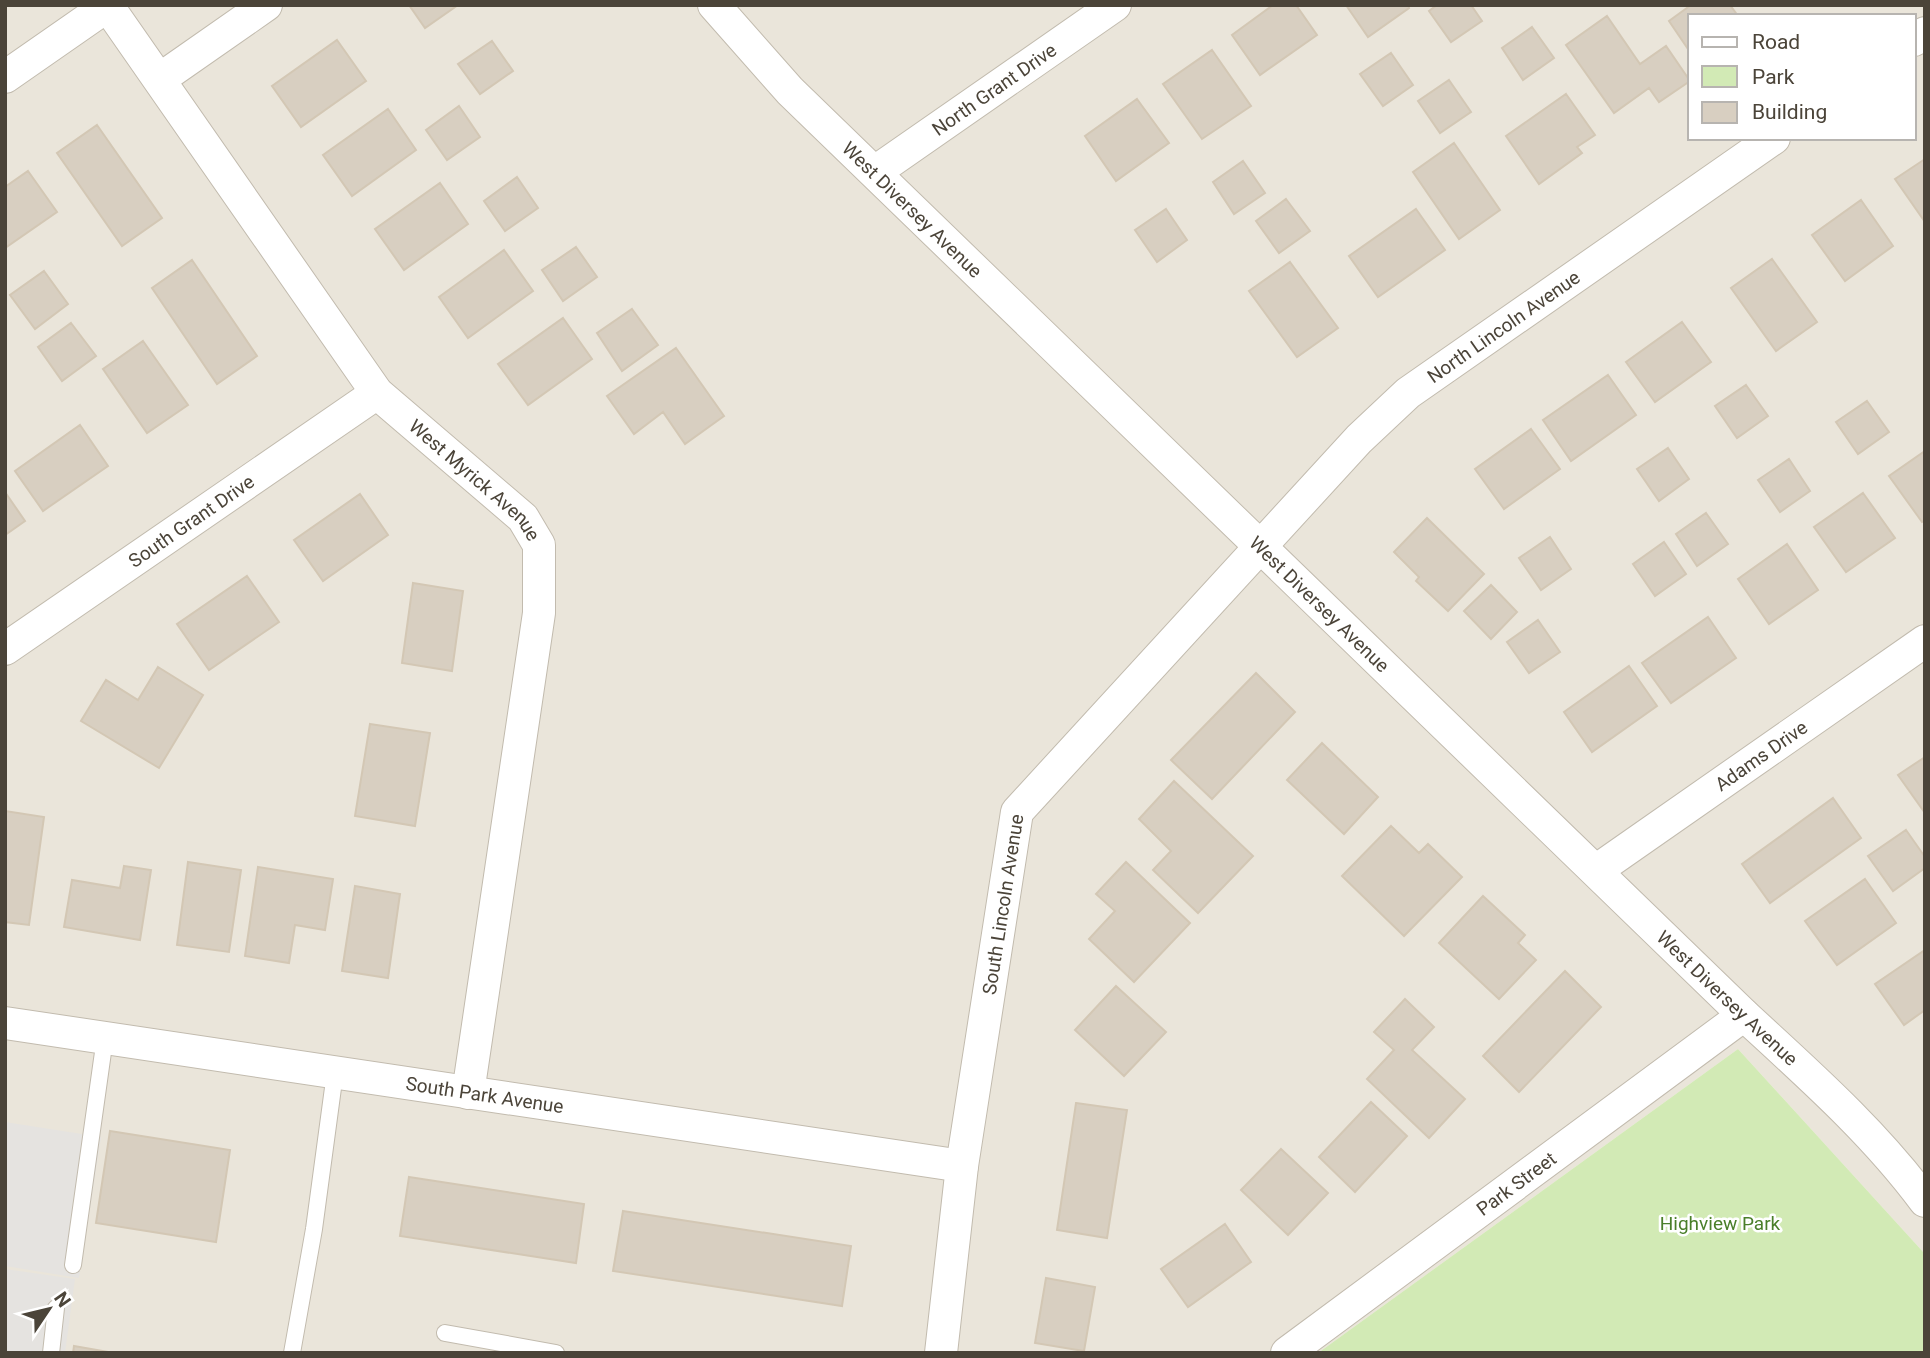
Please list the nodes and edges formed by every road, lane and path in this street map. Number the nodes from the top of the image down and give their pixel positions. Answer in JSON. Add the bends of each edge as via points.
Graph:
{"nodes":[{"id":1,"x":107,"y":5,"type":"edge"},
{"id":2,"x":266,"y":5,"type":"edge"},
{"id":3,"x":714,"y":5,"type":"edge"},
{"id":4,"x":1115,"y":5,"type":"edge"},
{"id":5,"x":5,"y":77,"type":"edge"},
{"id":6,"x":160,"y":79,"type":"junction"},
{"id":7,"x":1771,"y":140,"type":"edge"},
{"id":8,"x":875,"y":172,"type":"junction"},
{"id":9,"x":377,"y":393,"type":"junction"},
{"id":10,"x":1261,"y":547,"type":"junction"},
{"id":11,"x":1925,"y":640,"type":"edge"},
{"id":12,"x":5,"y":649,"type":"edge"},
{"id":13,"x":1597,"y":870,"type":"junction"},
{"id":14,"x":1744,"y":1015,"type":"junction"},
{"id":15,"x":5,"y":1023,"type":"edge"},
{"id":16,"x":105,"y":1038,"type":"junction"},
{"id":17,"x":335,"y":1073,"type":"junction"},
{"id":18,"x":468,"y":1093,"type":"junction"},
{"id":19,"x":962,"y":1166,"type":"junction"},
{"id":20,"x":1925,"y":1201,"type":"edge"},
{"id":21,"x":73,"y":1265,"type":"dead end"},
{"id":22,"x":56,"y":1308,"type":"dead end"},
{"id":23,"x":445,"y":1333,"type":"dead end"},
{"id":24,"x":51,"y":1353,"type":"edge"},
{"id":25,"x":292,"y":1353,"type":"edge"},
{"id":26,"x":556,"y":1353,"type":"edge"},
{"id":27,"x":941,"y":1353,"type":"edge"},
{"id":28,"x":1287,"y":1353,"type":"edge"}],
"edges":[{"from":1,"to":5,"type":"street"},
{"from":1,"to":6,"type":"street","name":"West Myrick Avenue"},
{"from":2,"to":6,"type":"street"},
{"from":3,"to":8,"type":"street","name":"West Diversey Avenue","via":[[790,92]]},
{"from":4,"to":8,"type":"street","name":"North Grant Drive"},
{"from":6,"to":9,"type":"street","name":"West Myrick Avenue"},
{"from":7,"to":10,"type":"street","name":"North Lincoln Avenue","via":[[1408,393],[1359,439]]},
{"from":8,"to":10,"type":"street","name":"West Diversey Avenue"},
{"from":9,"to":12,"type":"street","name":"South Grant Drive"},
{"from":9,"to":18,"type":"street","name":"West Myrick Avenue","via":[[523,519],[539,545],[539,613]]},
{"from":10,"to":13,"type":"street","name":"West Diversey Avenue"},
{"from":10,"to":19,"type":"street","name":"South Lincoln Avenue","via":[[1017,812]]},
{"from":11,"to":13,"type":"street","name":"Adams Drive"},
{"from":13,"to":14,"type":"street","name":"West Diversey Avenue"},
{"from":14,"to":20,"type":"street","name":"West Diversey Avenue","via":[[1880,1144]]},
{"from":14,"to":28,"type":"street","name":"Park Street"},
{"from":15,"to":16,"type":"street","name":"South Park Avenue"},
{"from":16,"to":17,"type":"street","name":"South Park Avenue"},
{"from":16,"to":21,"type":"lane"},
{"from":17,"to":18,"type":"street","name":"South Park Avenue"},
{"from":17,"to":25,"type":"lane"},
{"from":18,"to":19,"type":"street","name":"South Park Avenue"},
{"from":19,"to":27,"type":"street","name":"South Lincoln Avenue"},
{"from":22,"to":24,"type":"lane"},
{"from":23,"to":26,"type":"lane"}]}
